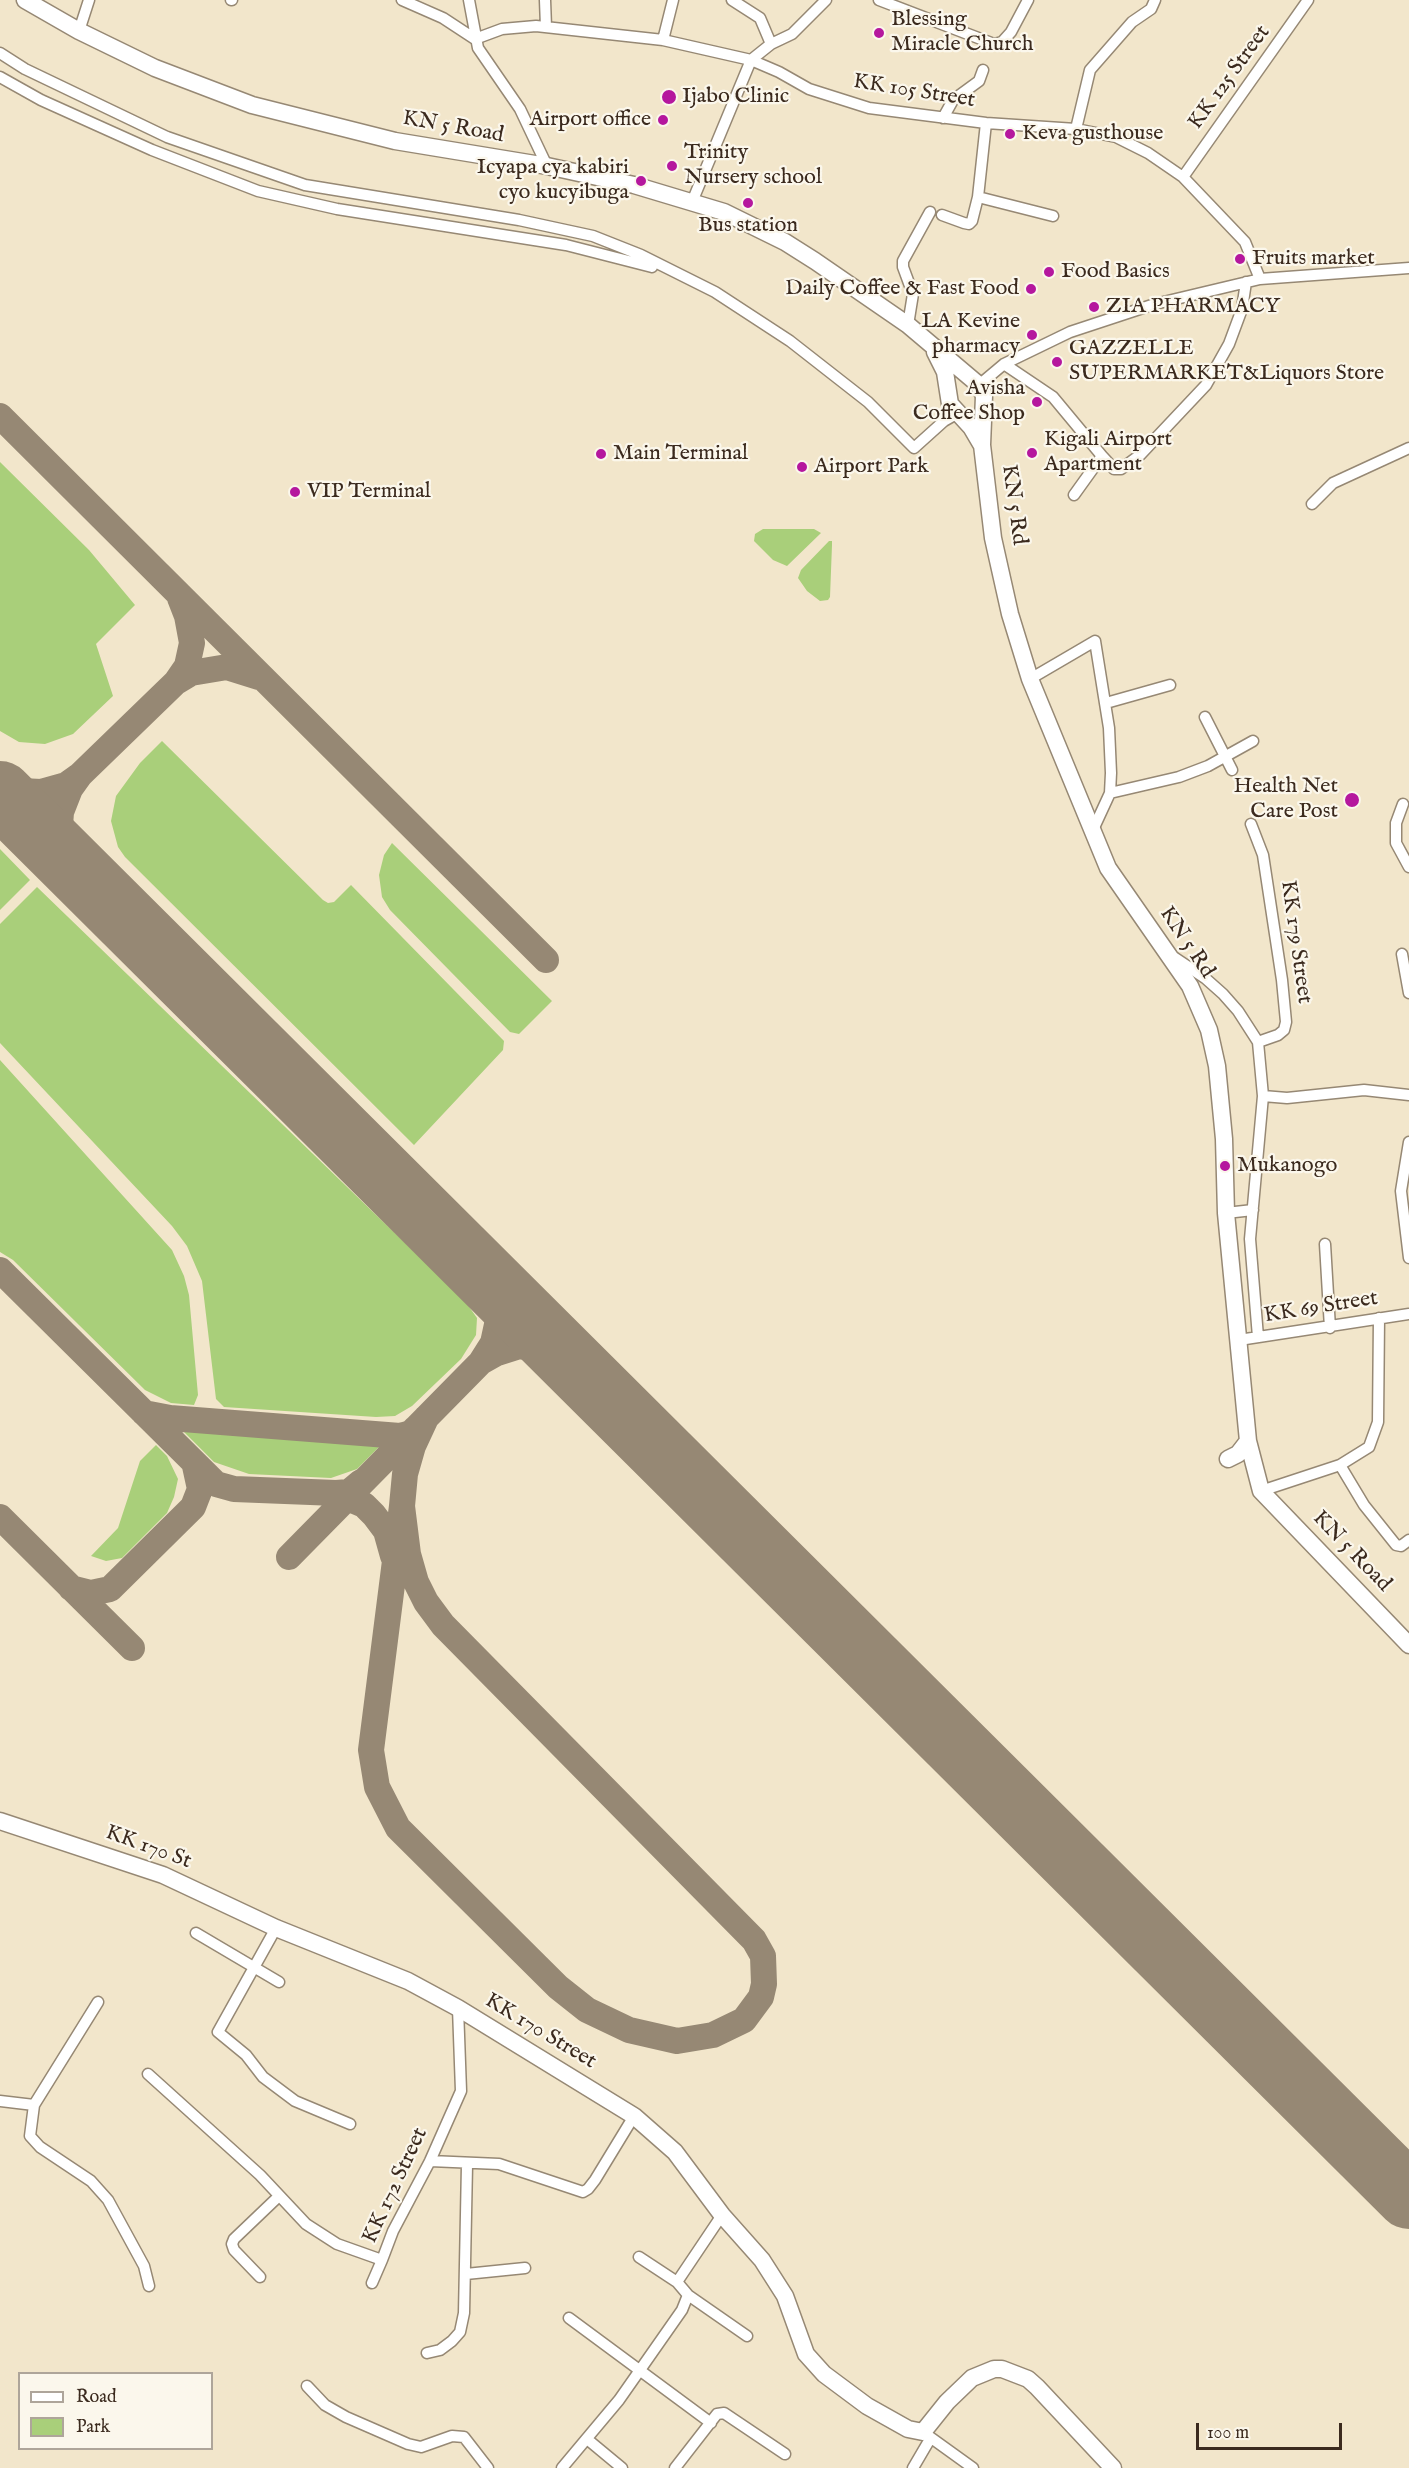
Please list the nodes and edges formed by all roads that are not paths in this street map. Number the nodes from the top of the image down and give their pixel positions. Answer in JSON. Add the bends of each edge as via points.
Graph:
{"nodes":[{"id":1,"x":25,"y":0,"type":"edge"},
{"id":2,"x":89,"y":0,"type":"edge"},
{"id":3,"x":402,"y":0,"type":"edge"},
{"id":4,"x":469,"y":0,"type":"edge"},
{"id":5,"x":545,"y":0,"type":"edge"},
{"id":6,"x":673,"y":0,"type":"edge"},
{"id":7,"x":732,"y":0,"type":"edge"},
{"id":8,"x":826,"y":0,"type":"edge"},
{"id":9,"x":879,"y":0,"type":"edge"},
{"id":10,"x":1028,"y":0,"type":"edge"},
{"id":11,"x":1155,"y":0,"type":"edge"},
{"id":12,"x":1308,"y":0,"type":"edge"},
{"id":13,"x":546,"y":27,"type":"junction"},
{"id":14,"x":79,"y":31,"type":"junction"},
{"id":15,"x":475,"y":39,"type":"junction"},
{"id":16,"x":663,"y":40,"type":"junction"},
{"id":17,"x":771,"y":44,"type":"junction"},
{"id":18,"x":0,"y":53,"type":"edge"},
{"id":19,"x":751,"y":60,"type":"junction"},
{"id":20,"x":983,"y":70,"type":"dead end"},
{"id":21,"x":0,"y":77,"type":"edge"},
{"id":22,"x":943,"y":118,"type":"junction"},
{"id":23,"x":986,"y":123,"type":"junction"},
{"id":24,"x":1077,"y":129,"type":"junction"},
{"id":25,"x":547,"y":166,"type":"junction"},
{"id":26,"x":1183,"y":177,"type":"junction"},
{"id":27,"x":978,"y":197,"type":"junction"},
{"id":28,"x":692,"y":202,"type":"junction"},
{"id":29,"x":930,"y":212,"type":"dead end"},
{"id":30,"x":942,"y":214,"type":"dead end"},
{"id":31,"x":1053,"y":216,"type":"dead end"},
{"id":32,"x":1409,"y":268,"type":"edge"},
{"id":33,"x":681,"y":276,"type":"junction"},
{"id":34,"x":1260,"y":279,"type":"junction"},
{"id":35,"x":1246,"y":282,"type":"junction"},
{"id":36,"x":908,"y":325,"type":"junction"},
{"id":37,"x":928,"y":341,"type":"junction"},
{"id":38,"x":1004,"y":364,"type":"junction"},
{"id":39,"x":976,"y":383,"type":"junction"},
{"id":40,"x":949,"y":394,"type":"junction"},
{"id":41,"x":984,"y":402,"type":"junction"},
{"id":42,"x":960,"y":414,"type":"junction"},
{"id":43,"x":982,"y":445,"type":"junction"},
{"id":44,"x":1409,"y":448,"type":"edge"},
{"id":45,"x":1102,"y":456,"type":"junction"},
{"id":46,"x":1074,"y":495,"type":"dead end"},
{"id":47,"x":1312,"y":504,"type":"dead end"},
{"id":48,"x":1030,"y":679,"type":"junction"},
{"id":49,"x":1170,"y":685,"type":"dead end"},
{"id":50,"x":1106,"y":703,"type":"junction"},
{"id":51,"x":1205,"y":717,"type":"dead end"},
{"id":52,"x":1253,"y":741,"type":"dead end"},
{"id":53,"x":1226,"y":755,"type":"junction"},
{"id":54,"x":1232,"y":770,"type":"dead end"},
{"id":55,"x":1110,"y":793,"type":"junction"},
{"id":56,"x":1402,"y":804,"type":"dead end"},
{"id":57,"x":1251,"y":824,"type":"dead end"},
{"id":58,"x":1092,"y":832,"type":"junction"},
{"id":59,"x":1409,"y":867,"type":"edge"},
{"id":60,"x":1402,"y":954,"type":"dead end"},
{"id":61,"x":1169,"y":955,"type":"junction"},
{"id":62,"x":1409,"y":993,"type":"edge"},
{"id":63,"x":1258,"y":1042,"type":"junction"},
{"id":64,"x":1409,"y":1095,"type":"edge"},
{"id":65,"x":1263,"y":1096,"type":"junction"},
{"id":66,"x":1409,"y":1142,"type":"edge"},
{"id":67,"x":1253,"y":1210,"type":"junction"},
{"id":68,"x":1226,"y":1213,"type":"junction"},
{"id":69,"x":1325,"y":1244,"type":"dead end"},
{"id":70,"x":1409,"y":1258,"type":"edge"},
{"id":71,"x":1409,"y":1314,"type":"edge"},
{"id":72,"x":1379,"y":1318,"type":"junction"},
{"id":73,"x":1330,"y":1328,"type":"junction"},
{"id":74,"x":1258,"y":1337,"type":"junction"},
{"id":75,"x":1239,"y":1340,"type":"junction"},
{"id":76,"x":1248,"y":1441,"type":"junction"},
{"id":77,"x":1228,"y":1459,"type":"dead end"},
{"id":78,"x":1340,"y":1465,"type":"junction"},
{"id":79,"x":1260,"y":1491,"type":"junction"},
{"id":80,"x":1409,"y":1540,"type":"edge"},
{"id":81,"x":1409,"y":1645,"type":"edge"},
{"id":82,"x":0,"y":1821,"type":"edge"},
{"id":83,"x":276,"y":1928,"type":"junction"},
{"id":84,"x":196,"y":1933,"type":"dead end"},
{"id":85,"x":255,"y":1968,"type":"junction"},
{"id":86,"x":279,"y":1982,"type":"dead end"},
{"id":87,"x":98,"y":2002,"type":"dead end"},
{"id":88,"x":458,"y":2008,"type":"junction"},
{"id":89,"x":148,"y":2074,"type":"dead end"},
{"id":90,"x":0,"y":2101,"type":"edge"},
{"id":91,"x":34,"y":2105,"type":"junction"},
{"id":92,"x":634,"y":2116,"type":"junction"},
{"id":93,"x":350,"y":2124,"type":"dead end"},
{"id":94,"x":430,"y":2161,"type":"junction"},
{"id":95,"x":467,"y":2165,"type":"junction"},
{"id":96,"x":278,"y":2197,"type":"junction"},
{"id":97,"x":722,"y":2215,"type":"junction"},
{"id":98,"x":639,"y":2257,"type":"dead end"},
{"id":99,"x":382,"y":2260,"type":"junction"},
{"id":100,"x":525,"y":2268,"type":"dead end"},
{"id":101,"x":466,"y":2274,"type":"junction"},
{"id":102,"x":260,"y":2277,"type":"dead end"},
{"id":103,"x":677,"y":2282,"type":"junction"},
{"id":104,"x":372,"y":2283,"type":"dead end"},
{"id":105,"x":149,"y":2286,"type":"dead end"},
{"id":106,"x":688,"y":2295,"type":"junction"},
{"id":107,"x":569,"y":2318,"type":"dead end"},
{"id":108,"x":747,"y":2336,"type":"dead end"},
{"id":109,"x":427,"y":2353,"type":"dead end"},
{"id":110,"x":639,"y":2372,"type":"junction"},
{"id":111,"x":307,"y":2386,"type":"dead end"},
{"id":112,"x":711,"y":2423,"type":"junction"},
{"id":113,"x":926,"y":2435,"type":"junction"},
{"id":114,"x":587,"y":2439,"type":"junction"},
{"id":115,"x":785,"y":2454,"type":"dead end"},
{"id":116,"x":482,"y":2465,"type":"edge"},
{"id":117,"x":562,"y":2468,"type":"edge"},
{"id":118,"x":622,"y":2468,"type":"edge"},
{"id":119,"x":675,"y":2468,"type":"edge"},
{"id":120,"x":913,"y":2468,"type":"edge"},
{"id":121,"x":973,"y":2468,"type":"edge"},
{"id":122,"x":1113,"y":2468,"type":"edge"}],
"edges":[{"from":1,"to":14,"type":"main road","name":"KN 5 Road"},
{"from":2,"to":14,"type":"street"},
{"from":3,"to":15,"type":"street","via":[[443,18]]},
{"from":4,"to":15,"type":"street"},
{"from":5,"to":13,"type":"street"},
{"from":6,"to":16,"type":"street"},
{"from":7,"to":17,"type":"street","via":[[760,18]]},
{"from":8,"to":17,"type":"street","via":[[792,34]]},
{"from":9,"to":10,"type":"street","via":[[994,44],[1011,32]]},
{"from":11,"to":24,"type":"street","via":[[1151,9],[1132,22],[1090,70]]},
{"from":12,"to":26,"type":"street","name":"KK 125 Street"},
{"from":13,"to":15,"type":"street","name":"KK 105 Street","via":[[502,29]]},
{"from":13,"to":16,"type":"street","name":"KK 105 Street"},
{"from":14,"to":25,"type":"main road","name":"KN 5 Road","via":[[155,68],[262,108],[395,141]]},
{"from":15,"to":25,"type":"street","via":[[485,61],[520,109]]},
{"from":16,"to":19,"type":"street","name":"KK 105 Street"},
{"from":17,"to":19,"type":"street"},
{"from":18,"to":33,"type":"street","via":[[156,132],[257,170],[338,192],[519,220],[593,236]]},
{"from":19,"to":22,"type":"street","name":"KK 105 Street","via":[[809,89],[851,103]]},
{"from":19,"to":28,"type":"street"},
{"from":20,"to":22,"type":"street","via":[[979,81],[953,100]]},
{"from":21,"to":33,"type":"street","via":[[41,100],[162,154],[258,191],[337,209],[566,245],[637,261]]},
{"from":22,"to":23,"type":"street","name":"KK 105 Street"},
{"from":23,"to":24,"type":"street","name":"KK 105 Street"},
{"from":23,"to":27,"type":"street"},
{"from":24,"to":26,"type":"street","name":"KK 105 Street","via":[[1116,137]]},
{"from":25,"to":28,"type":"main road","name":"KN 5 Road"},
{"from":26,"to":34,"type":"street","name":"KK 105 Street","via":[[1245,242]]},
{"from":27,"to":30,"type":"street","via":[[969,224]]},
{"from":27,"to":31,"type":"street"},
{"from":28,"to":36,"type":"main road","name":"KN 5 Road","via":[[724,212],[785,242]]},
{"from":29,"to":36,"type":"street","via":[[903,261],[913,294]]},
{"from":32,"to":34,"type":"street"},
{"from":33,"to":42,"type":"street","via":[[715,292],[790,341],[868,402],[914,447],[944,421]]},
{"from":34,"to":35,"type":"street"},
{"from":35,"to":38,"type":"street","via":[[1155,304],[1070,332]]},
{"from":35,"to":45,"type":"street","via":[[1242,309],[1224,356],[1206,385],[1140,455],[1119,470]]},
{"from":36,"to":37,"type":"main road","name":"KN 5 Road"},
{"from":37,"to":39,"type":"main road"},
{"from":37,"to":40,"type":"main road","name":"KN 5 Rd","via":[[945,372]]},
{"from":38,"to":39,"type":"street"},
{"from":38,"to":45,"type":"street","via":[[1053,397]]},
{"from":39,"to":40,"type":"main road","via":[[956,383]]},
{"from":39,"to":41,"type":"main road","name":"KN 5 Rd","via":[[984,393]]},
{"from":40,"to":42,"type":"main road","name":"KN 5 Rd","via":[[950,404]]},
{"from":41,"to":42,"type":"main road","via":[[976,412]]},
{"from":41,"to":43,"type":"main road","name":"KN 5 Rd"},
{"from":42,"to":43,"type":"main road","name":"KN 5 Rd"},
{"from":43,"to":48,"type":"main road","name":"KN 5 Rd","via":[[993,538]]},
{"from":44,"to":47,"type":"street","via":[[1333,483]]},
{"from":45,"to":46,"type":"street"},
{"from":48,"to":50,"type":"street","via":[[1095,641]]},
{"from":48,"to":58,"type":"main road","name":"KN 5 Rd"},
{"from":49,"to":50,"type":"street"},
{"from":50,"to":55,"type":"street","via":[[1112,745]]},
{"from":51,"to":53,"type":"street"},
{"from":52,"to":53,"type":"street"},
{"from":53,"to":54,"type":"street"},
{"from":53,"to":55,"type":"street","via":[[1179,777]]},
{"from":55,"to":58,"type":"street"},
{"from":56,"to":59,"type":"street","via":[[1396,823],[1396,843]]},
{"from":57,"to":63,"type":"street","name":"KK 179 Street","via":[[1263,855],[1286,1022],[1278,1035]]},
{"from":58,"to":61,"type":"main road","name":"KN 5 Rd","via":[[1122,892]]},
{"from":60,"to":62,"type":"street"},
{"from":61,"to":63,"type":"street","via":[[1222,994],[1239,1011]]},
{"from":61,"to":68,"type":"main road","name":"KN 5 Rd","via":[[1190,986],[1209,1030],[1217,1066]]},
{"from":63,"to":65,"type":"street"},
{"from":64,"to":65,"type":"street","via":[[1364,1090],[1287,1098]]},
{"from":65,"to":67,"type":"street"},
{"from":66,"to":70,"type":"street","via":[[1401,1191]]},
{"from":67,"to":68,"type":"street"},
{"from":67,"to":74,"type":"street","via":[[1250,1239]]},
{"from":68,"to":75,"type":"main road","name":"KN 5 Rd"},
{"from":69,"to":73,"type":"street"},
{"from":71,"to":72,"type":"street","name":"KK 69 Street"},
{"from":72,"to":73,"type":"street","name":"KK 69 Street"},
{"from":72,"to":78,"type":"street","via":[[1378,1422],[1369,1447]]},
{"from":73,"to":74,"type":"street","name":"KK 69 Street"},
{"from":74,"to":75,"type":"street","name":"KK 69 Street"},
{"from":75,"to":76,"type":"main road","name":"KN 5 Rd"},
{"from":76,"to":77,"type":"main road"},
{"from":76,"to":79,"type":"main road","name":"KN 5 Rd"},
{"from":78,"to":79,"type":"street"},
{"from":78,"to":80,"type":"street","via":[[1364,1505],[1396,1545]]},
{"from":79,"to":81,"type":"main road","name":"KN 5 Road"},
{"from":82,"to":83,"type":"main road","name":"KK 170 St","via":[[163,1875]]},
{"from":83,"to":85,"type":"street"},
{"from":83,"to":88,"type":"main road","name":"KK 170 Street","via":[[408,1981]]},
{"from":84,"to":85,"type":"street"},
{"from":85,"to":86,"type":"street"},
{"from":85,"to":93,"type":"street","via":[[218,2032],[246,2055],[263,2078],[295,2101]]},
{"from":87,"to":91,"type":"street"},
{"from":88,"to":92,"type":"main road","name":"KK 170 Street"},
{"from":88,"to":94,"type":"street","name":"KK 172 Street","via":[[461,2091]]},
{"from":89,"to":96,"type":"street","name":"KK 172 Street","via":[[260,2175]]},
{"from":90,"to":91,"type":"street"},
{"from":91,"to":105,"type":"street","via":[[30,2136],[91,2181],[108,2200],[144,2266]]},
{"from":92,"to":95,"type":"street","via":[[595,2180],[583,2192],[499,2164]]},
{"from":92,"to":97,"type":"main road","name":"KK 170 Street","via":[[675,2152]]},
{"from":94,"to":95,"type":"street"},
{"from":94,"to":99,"type":"street","name":"KK 172 Street"},
{"from":95,"to":101,"type":"street"},
{"from":96,"to":99,"type":"street","name":"KK 172 Street","via":[[328,2239]]},
{"from":96,"to":102,"type":"street","via":[[232,2244]]},
{"from":97,"to":103,"type":"street"},
{"from":97,"to":113,"type":"main road","name":"KK 170 Street","via":[[774,2278],[785,2296],[806,2354],[818,2367],[867,2406]]},
{"from":98,"to":103,"type":"street"},
{"from":99,"to":104,"type":"street"},
{"from":100,"to":101,"type":"street"},
{"from":101,"to":109,"type":"street","via":[[459,2332],[440,2350]]},
{"from":103,"to":106,"type":"street"},
{"from":106,"to":108,"type":"street"},
{"from":106,"to":110,"type":"street"},
{"from":107,"to":110,"type":"street"},
{"from":110,"to":112,"type":"street"},
{"from":110,"to":114,"type":"street"},
{"from":111,"to":116,"type":"street","via":[[324,2405],[408,2444],[421,2447],[452,2436],[464,2437]]},
{"from":112,"to":115,"type":"street","via":[[724,2412]]},
{"from":112,"to":119,"type":"street"},
{"from":113,"to":120,"type":"street"},
{"from":113,"to":121,"type":"street"},
{"from":113,"to":122,"type":"main road","via":[[947,2402],[980,2374],[1002,2369],[1028,2379]]},
{"from":114,"to":117,"type":"street"},
{"from":114,"to":118,"type":"street"}]}
